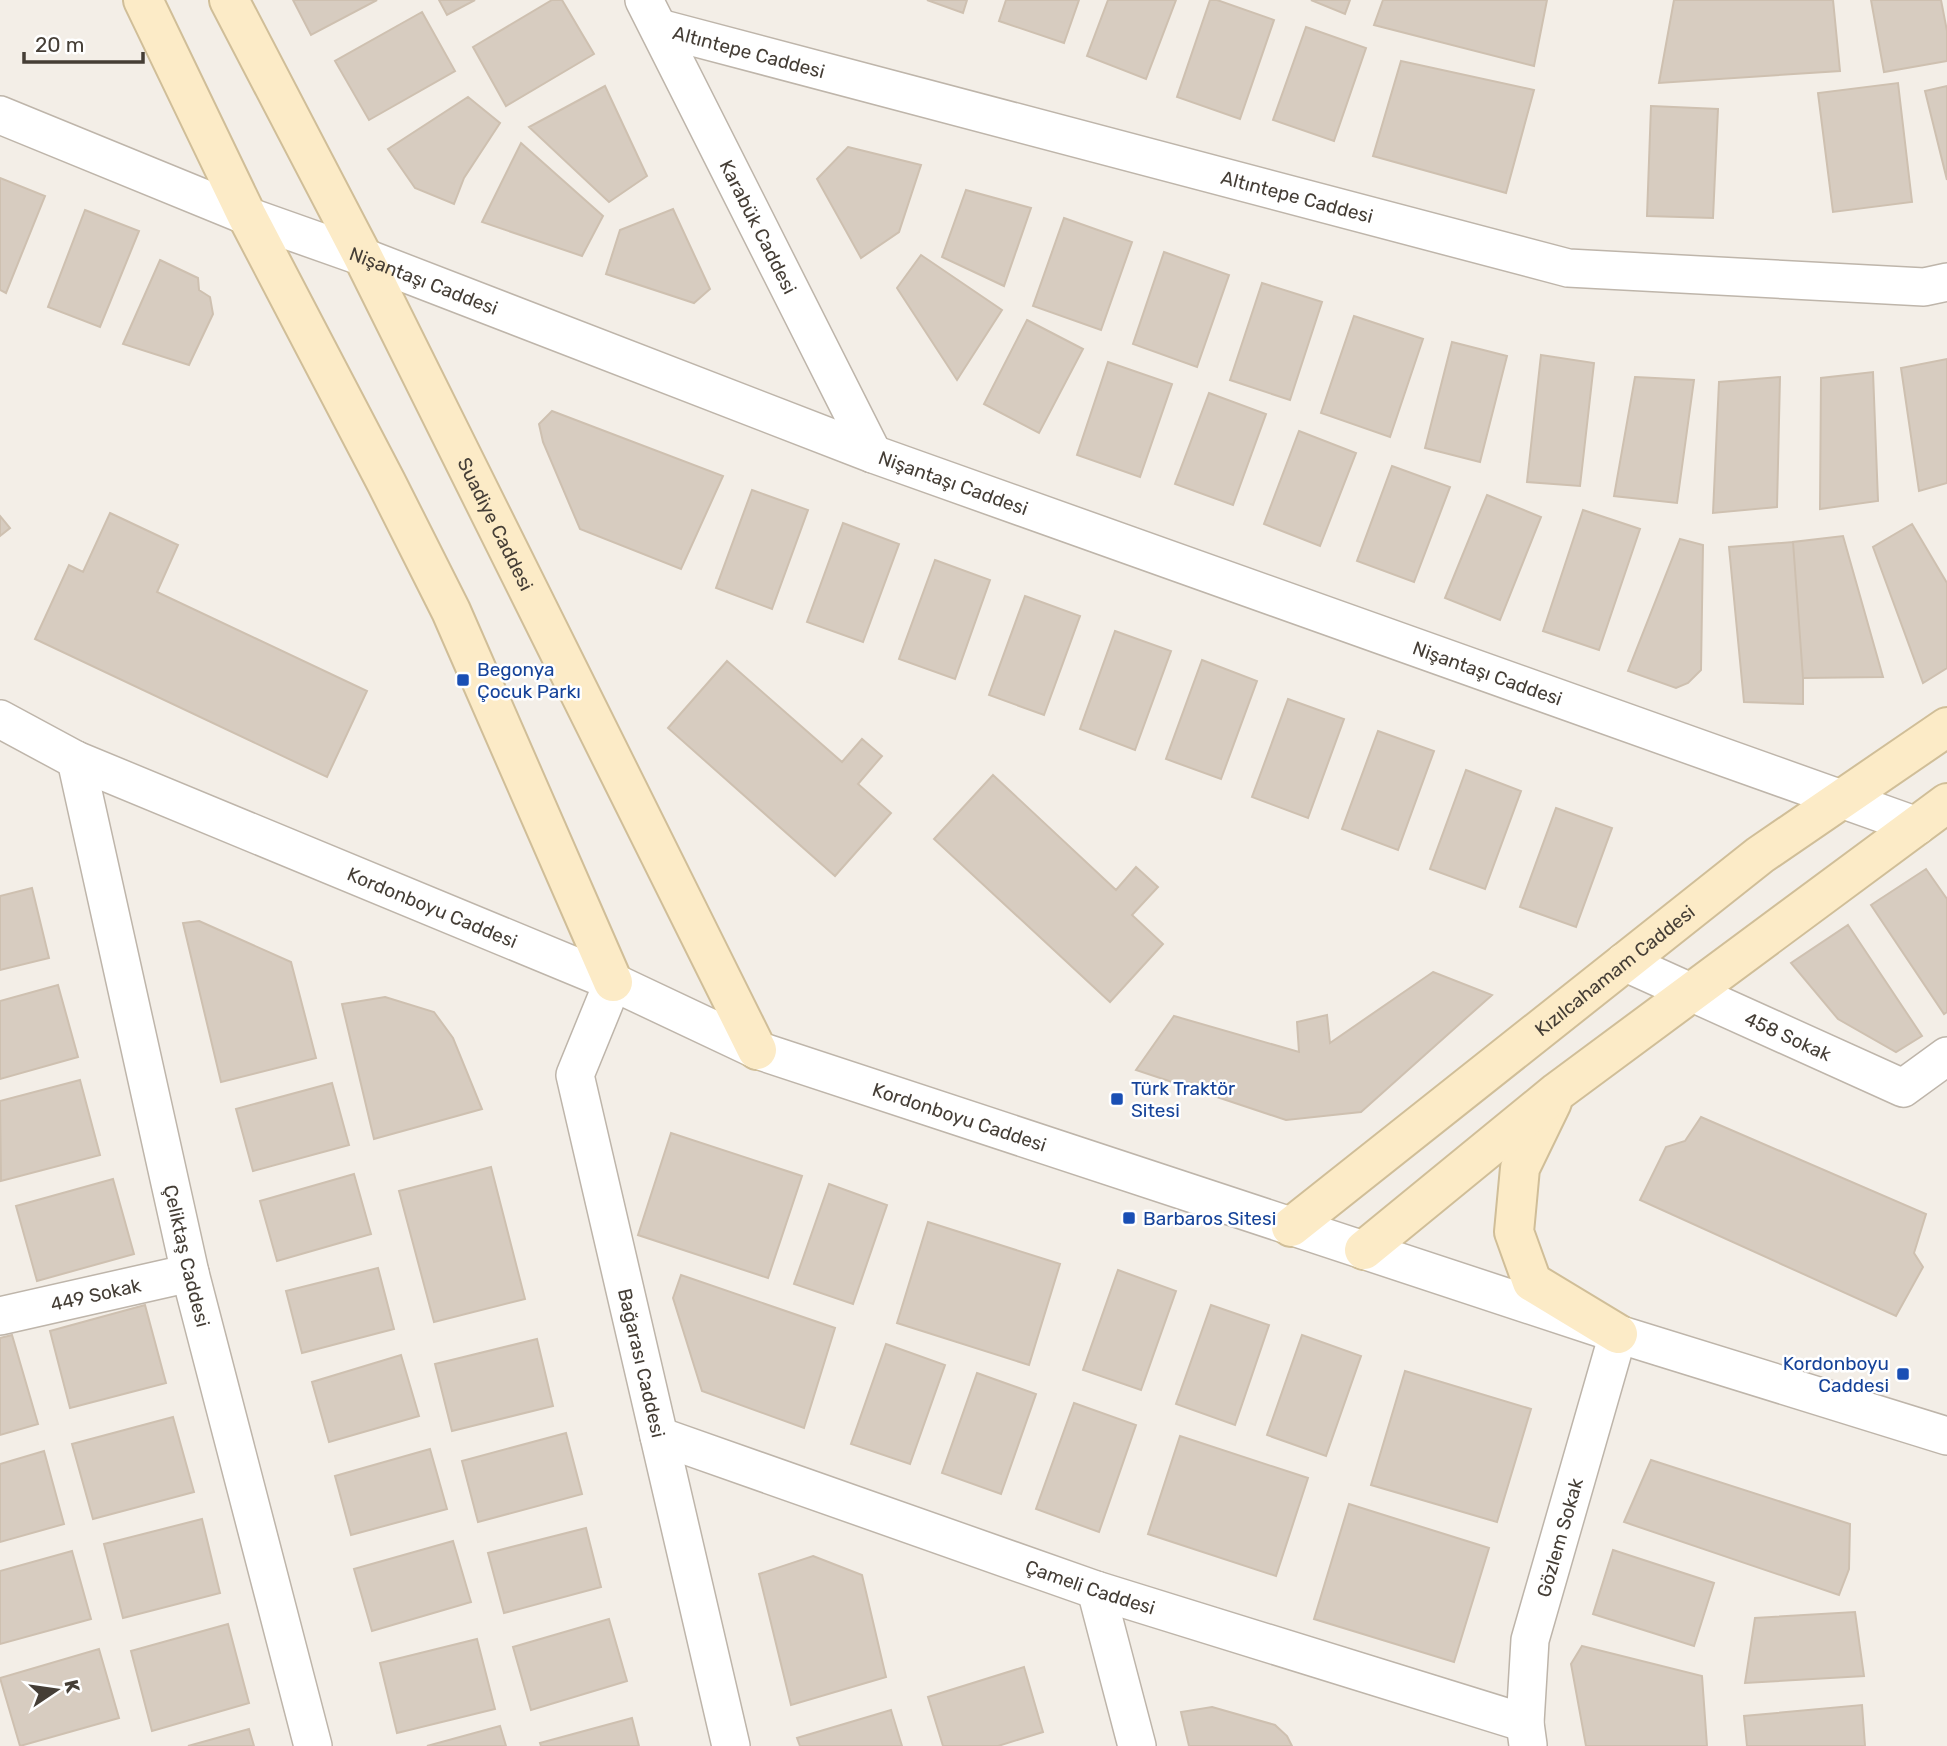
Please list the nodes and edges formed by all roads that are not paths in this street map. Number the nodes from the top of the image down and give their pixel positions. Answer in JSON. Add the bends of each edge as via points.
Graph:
{"nodes":[{"id":1,"x":143,"y":0,"type":"edge"},
{"id":2,"x":229,"y":0,"type":"edge"},
{"id":3,"x":651,"y":14,"type":"edge"},
{"id":4,"x":0,"y":115,"type":"edge"},
{"id":5,"x":247,"y":216,"type":"junction"},
{"id":6,"x":363,"y":257,"type":"junction"},
{"id":7,"x":1947,"y":282,"type":"edge"},
{"id":8,"x":873,"y":454,"type":"junction"},
{"id":9,"x":0,"y":719,"type":"edge"},
{"id":10,"x":1947,"y":727,"type":"edge"},
{"id":11,"x":76,"y":760,"type":"junction"},
{"id":12,"x":1842,"y":799,"type":"junction"},
{"id":13,"x":1947,"y":803,"type":"edge"},
{"id":14,"x":1917,"y":826,"type":"junction"},
{"id":15,"x":1624,"y":962,"type":"junction"},
{"id":16,"x":613,"y":982,"type":"junction"},
{"id":17,"x":1690,"y":993,"type":"junction"},
{"id":18,"x":757,"y":1050,"type":"junction"},
{"id":19,"x":1947,"y":1056,"type":"edge"},
{"id":20,"x":1557,"y":1092,"type":"junction"},
{"id":21,"x":1291,"y":1227,"type":"junction"},
{"id":22,"x":1364,"y":1250,"type":"junction"},
{"id":23,"x":190,"y":1273,"type":"junction"},
{"id":24,"x":0,"y":1316,"type":"edge"},
{"id":25,"x":1618,"y":1334,"type":"junction"},
{"id":26,"x":659,"y":1436,"type":"junction"},
{"id":27,"x":1947,"y":1436,"type":"edge"},
{"id":28,"x":1096,"y":1591,"type":"junction"},
{"id":29,"x":1527,"y":1734,"type":"edge"},
{"id":30,"x":313,"y":1746,"type":"edge"},
{"id":31,"x":731,"y":1746,"type":"edge"},
{"id":32,"x":1137,"y":1746,"type":"edge"}],
"edges":[{"from":1,"to":5,"type":"main road"},
{"from":2,"to":6,"type":"main road","name":"Suadiye Caddesi"},
{"from":3,"to":7,"type":"street","name":"Altıntepe Caddesi","via":[[1569,268],[1924,287]]},
{"from":3,"to":8,"type":"street","name":"Karabük Caddesi"},
{"from":4,"to":5,"type":"street","name":"Nişantaşı Caddesi"},
{"from":5,"to":6,"type":"street","name":"Nişantaşı Caddesi"},
{"from":5,"to":16,"type":"main road","via":[[451,611]]},
{"from":6,"to":8,"type":"street","name":"Nişantaşı Caddesi"},
{"from":6,"to":18,"type":"main road","name":"Suadiye Caddesi"},
{"from":8,"to":12,"type":"street","name":"Nişantaşı Caddesi"},
{"from":9,"to":11,"type":"street","name":"Kordonboyu Caddesi"},
{"from":10,"to":12,"type":"main road","name":"Kızılcahamam Caddesi"},
{"from":11,"to":16,"type":"street","name":"Kordonboyu Caddesi"},
{"from":11,"to":23,"type":"street","name":"Çeliktaş Caddesi"},
{"from":12,"to":14,"type":"street","name":"Nişantaşı Caddesi"},
{"from":12,"to":15,"type":"main road","name":"Kızılcahamam Caddesi","via":[[1760,855]]},
{"from":13,"to":14,"type":"main road"},
{"from":14,"to":17,"type":"main road"},
{"from":15,"to":17,"type":"street","name":"458 Sokak"},
{"from":15,"to":21,"type":"main road","name":"Kızılcahamam Caddesi"},
{"from":16,"to":18,"type":"street","name":"Kordonboyu Caddesi"},
{"from":16,"to":26,"type":"street","name":"Bağarası Caddesi","via":[[575,1075]]},
{"from":17,"to":19,"type":"street","name":"458 Sokak","via":[[1903,1088]]},
{"from":17,"to":20,"type":"main road"},
{"from":18,"to":21,"type":"street","name":"Kordonboyu Caddesi"},
{"from":20,"to":22,"type":"main road"},
{"from":20,"to":25,"type":"main road","via":[[1520,1168],[1514,1232],[1532,1282]]},
{"from":21,"to":22,"type":"street","name":"Kordonboyu Caddesi"},
{"from":22,"to":25,"type":"street","name":"Kordonboyu Caddesi"},
{"from":23,"to":24,"type":"street","name":"449 Sokak"},
{"from":23,"to":30,"type":"street","name":"Çeliktaş Caddesi"},
{"from":25,"to":27,"type":"street","name":"Kordonboyu Caddesi"},
{"from":25,"to":29,"type":"street","name":"Gözlem Sokak","via":[[1530,1640]]},
{"from":26,"to":28,"type":"street","name":"Çameli Caddesi"},
{"from":26,"to":31,"type":"street","name":"Bağarası Caddesi"},
{"from":28,"to":29,"type":"street","name":"Çameli Caddesi"},
{"from":28,"to":32,"type":"street"}]}
